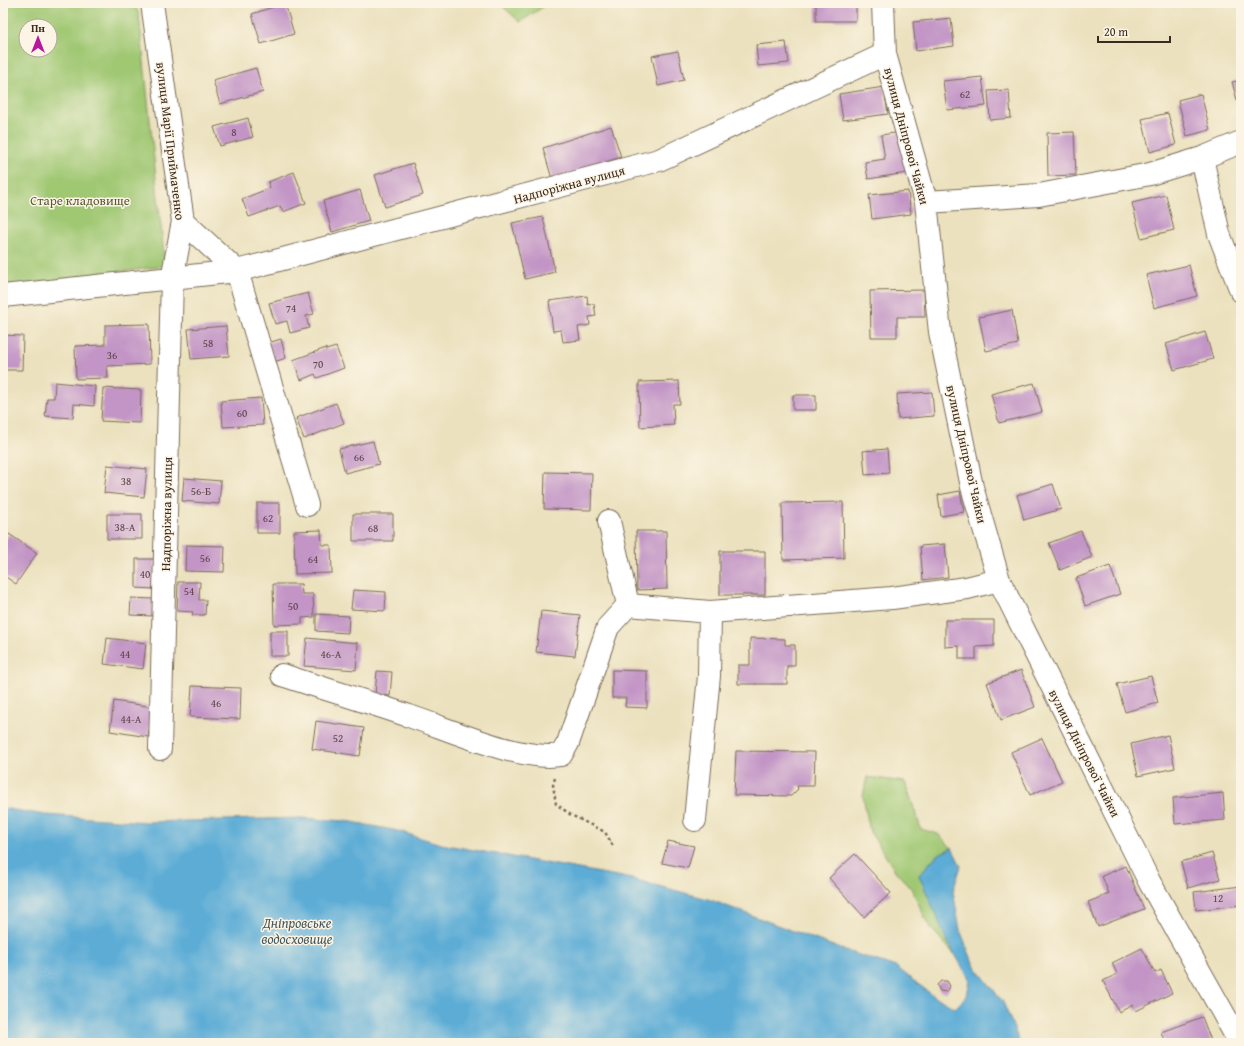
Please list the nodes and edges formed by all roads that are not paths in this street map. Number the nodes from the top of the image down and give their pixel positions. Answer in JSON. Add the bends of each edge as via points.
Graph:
{"nodes":[{"id":1,"x":152,"y":3,"type":"edge"},
{"id":2,"x":883,"y":3,"type":"edge"},
{"id":3,"x":885,"y":54,"type":"junction"},
{"id":4,"x":1241,"y":142,"type":"edge"},
{"id":5,"x":1202,"y":158,"type":"junction"},
{"id":6,"x":926,"y":202,"type":"junction"},
{"id":7,"x":183,"y":221,"type":"junction"},
{"id":8,"x":237,"y":271,"type":"junction"},
{"id":9,"x":172,"y":279,"type":"junction"},
{"id":10,"x":1241,"y":292,"type":"edge"},
{"id":11,"x":3,"y":296,"type":"edge"},
{"id":12,"x":307,"y":505,"type":"dead end"},
{"id":13,"x":609,"y":522,"type":"dead end"},
{"id":14,"x":999,"y":580,"type":"junction"},
{"id":15,"x":628,"y":605,"type":"junction"},
{"id":16,"x":710,"y":612,"type":"junction"},
{"id":17,"x":282,"y":675,"type":"dead end"},
{"id":18,"x":160,"y":749,"type":"dead end"},
{"id":19,"x":695,"y":820,"type":"dead end"},
{"id":20,"x":1240,"y":1043,"type":"edge"}],
"edges":[{"from":1,"to":7,"type":"street","name":"вулиця Марії Приймаченко"},
{"from":2,"to":3,"type":"street","name":"вулиця Дніпрової Чайки"},
{"from":3,"to":6,"type":"street","name":"вулиця Дніпрової Чайки"},
{"from":3,"to":8,"type":"street","name":"Надпоріжна вулиця","via":[[659,160]]},
{"from":4,"to":5,"type":"street"},
{"from":5,"to":6,"type":"street","via":[[1150,174],[1039,195]]},
{"from":5,"to":10,"type":"street","via":[[1219,234]]},
{"from":6,"to":14,"type":"street","name":"вулиця Дніпрової Чайки","via":[[940,332],[972,487]]},
{"from":7,"to":8,"type":"street"},
{"from":7,"to":9,"type":"street","name":"вулиця Марії Приймаченко"},
{"from":8,"to":9,"type":"street","name":"Надпоріжна вулиця"},
{"from":8,"to":12,"type":"street"},
{"from":9,"to":11,"type":"street","name":"Надпоріжна вулиця"},
{"from":9,"to":18,"type":"street","name":"Надпоріжна вулиця"},
{"from":13,"to":15,"type":"street"},
{"from":14,"to":16,"type":"street","via":[[967,588],[892,598]]},
{"from":14,"to":20,"type":"street","name":"вулиця Дніпрової Чайки","via":[[1150,883]]},
{"from":15,"to":16,"type":"street"},
{"from":15,"to":17,"type":"street","via":[[608,627],[568,743],[561,755],[549,757],[502,748]]},
{"from":16,"to":19,"type":"street","via":[[709,676]]}]}
